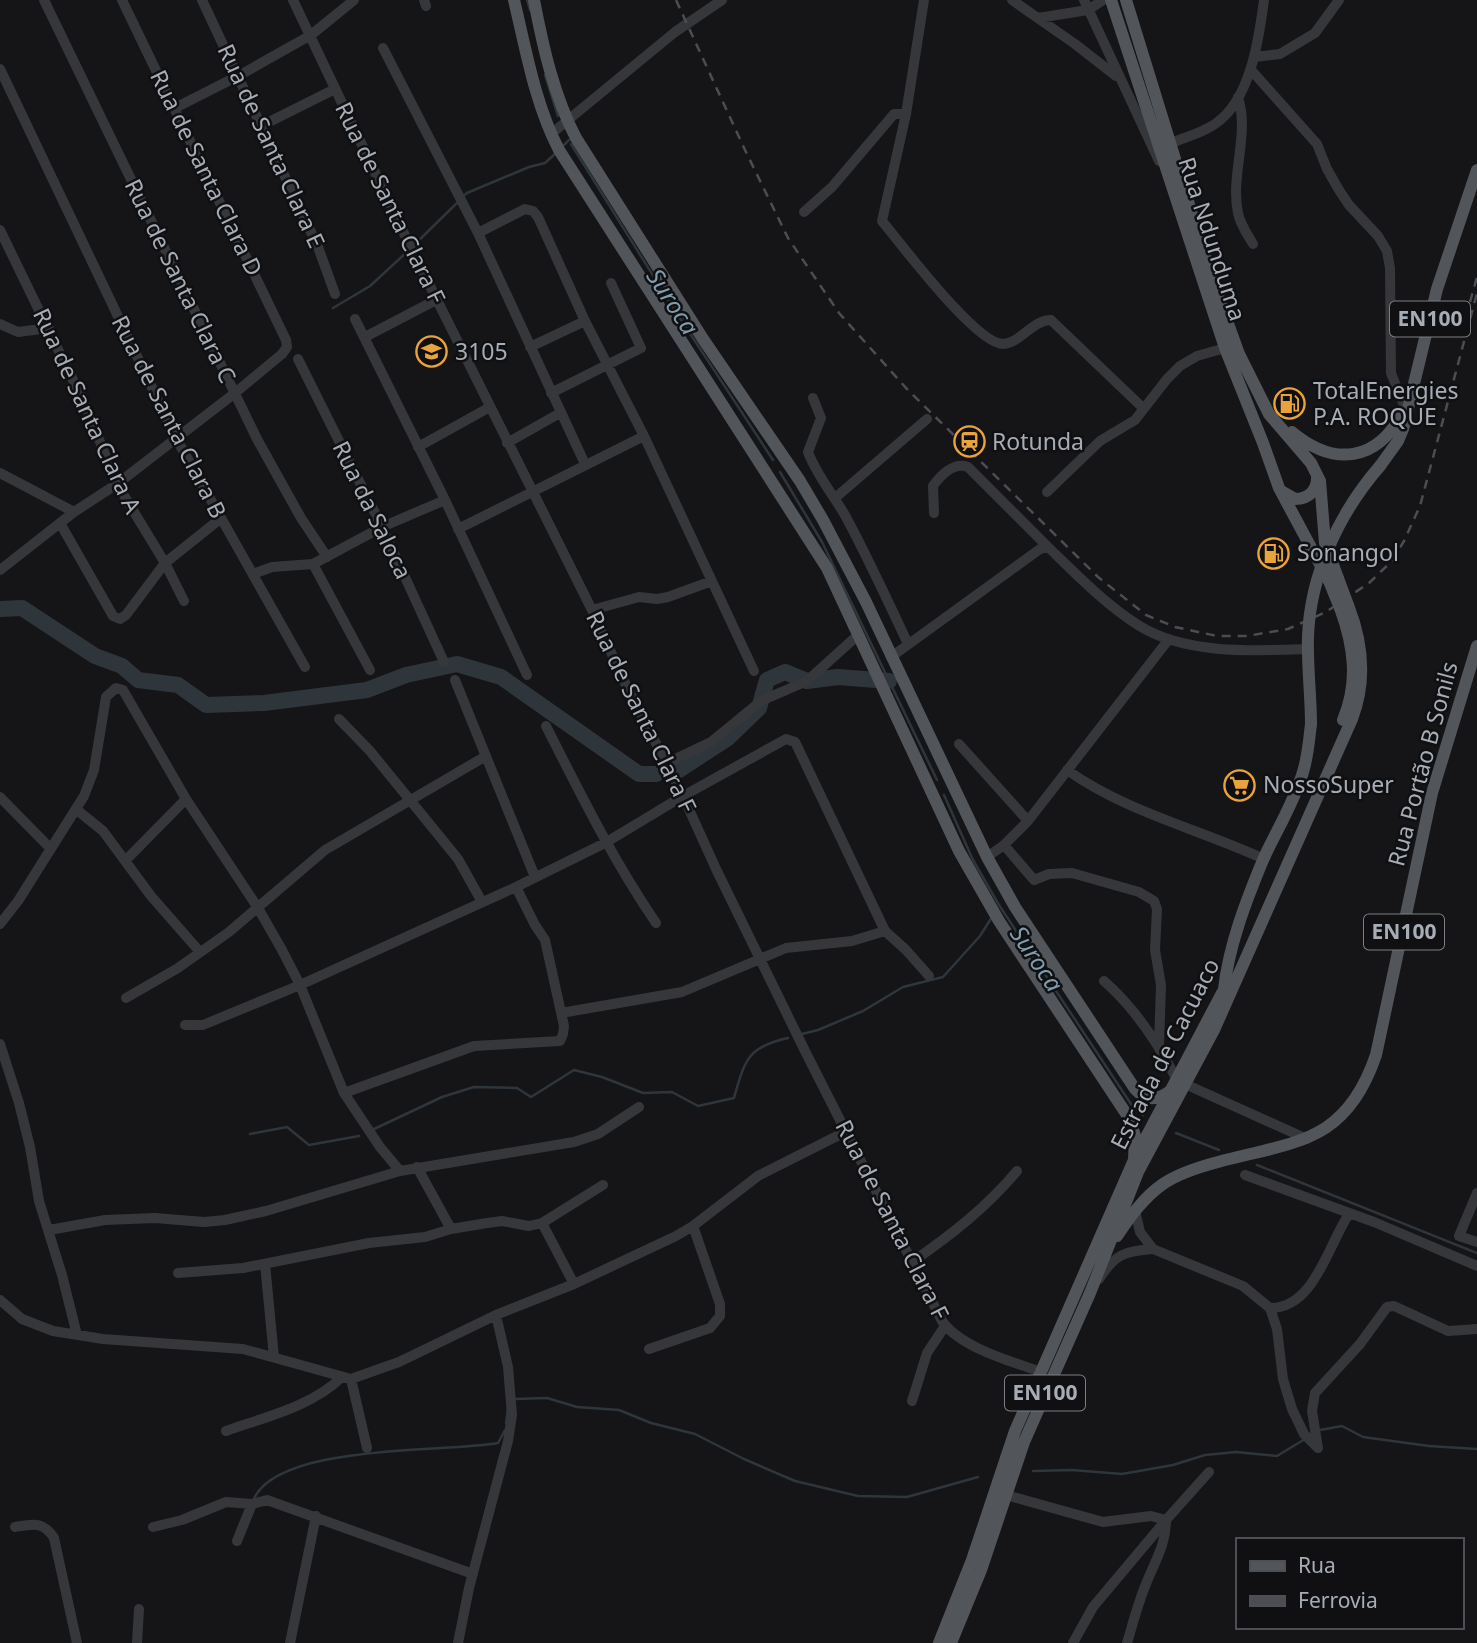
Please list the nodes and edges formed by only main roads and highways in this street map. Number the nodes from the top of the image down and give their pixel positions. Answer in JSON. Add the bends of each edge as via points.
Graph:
{"nodes":[{"id":1,"x":514,"y":0,"type":"edge"},
{"id":2,"x":534,"y":0,"type":"edge"},
{"id":3,"x":1111,"y":0,"type":"edge"},
{"id":4,"x":1126,"y":0,"type":"edge"},
{"id":5,"x":1477,"y":170,"type":"edge"},
{"id":6,"x":1413,"y":389,"type":"junction"},
{"id":7,"x":1260,"y":399,"type":"junction"},
{"id":8,"x":784,"y":457,"type":"junction"},
{"id":9,"x":766,"y":471,"type":"junction"},
{"id":10,"x":1317,"y":472,"type":"junction"},
{"id":11,"x":1279,"y":488,"type":"junction"},
{"id":12,"x":1333,"y":579,"type":"junction"},
{"id":13,"x":1344,"y":606,"type":"junction"},
{"id":14,"x":1477,"y":646,"type":"edge"},
{"id":15,"x":951,"y":782,"type":"junction"},
{"id":16,"x":931,"y":791,"type":"junction"},
{"id":17,"x":1224,"y":989,"type":"junction"},
{"id":18,"x":1177,"y":1085,"type":"junction"},
{"id":19,"x":1154,"y":1132,"type":"junction"},
{"id":20,"x":1134,"y":1160,"type":"junction"},
{"id":21,"x":1201,"y":1166,"type":"joint"},
{"id":22,"x":1105,"y":1254,"type":"junction"},
{"id":23,"x":939,"y":1643,"type":"edge"},
{"id":24,"x":951,"y":1643,"type":"edge"}],
"edges":[{"from":1,"to":9,"type":"main road","via":[[551,134]]},
{"from":2,"to":8,"type":"main road","via":[[567,122]]},
{"from":3,"to":11,"type":"main road","name":"Rua Ndunduma","via":[[1225,348]]},
{"from":4,"to":7,"type":"main road","name":"Rua Ndunduma","via":[[1212,279]]},
{"from":5,"to":6,"type":"main road","number":"EN100","via":[[1437,289]]},
{"from":6,"to":7,"type":"main road","via":[[1392,432],[1372,449],[1354,454],[1335,454],[1307,444]]},
{"from":6,"to":17,"type":"main road","number":"EN100","bridge":true,"via":[[1398,441],[1354,500],[1332,539],[1314,596],[1308,649],[1308,753],[1264,859],[1227,964]]},
{"from":7,"to":10,"type":"main road","name":"Rua Ndunduma"},
{"from":8,"to":9,"type":"main road"},
{"from":8,"to":15,"type":"main road","via":[[845,560]]},
{"from":9,"to":16,"type":"main road","via":[[827,568]]},
{"from":10,"to":11,"type":"main road","via":[[1317,486],[1301,499],[1288,497]]},
{"from":10,"to":12,"type":"main road","name":"Estrada de Cacuaco"},
{"from":11,"to":12,"type":"main road","name":"Estrada de Cacuaco"},
{"from":12,"to":13,"type":"main road","name":"Estrada de Cacuaco","bridge":true},
{"from":13,"to":17,"type":"main road","name":"Estrada de Cacuaco","via":[[1354,664],[1345,716]]},
{"from":13,"to":18,"type":"main road","name":"Estrada de Cacuaco","via":[[1362,654],[1358,705],[1236,984]]},
{"from":14,"to":21,"type":"main road","name":"Rua Portão B Sonils","number":"EN100","via":[[1432,793],[1367,1080],[1336,1122],[1307,1139]]},
{"from":15,"to":16,"type":"main road"},
{"from":15,"to":18,"type":"main road","via":[[1015,907],[1135,1089],[1154,1100]]},
{"from":16,"to":20,"type":"main road","via":[[985,899],[1129,1118],[1135,1136]]},
{"from":17,"to":18,"type":"main road","name":"Estrada de Cacuaco","number":"EN100"},
{"from":18,"to":19,"type":"main road","name":"Estrada de Cacuaco"},
{"from":19,"to":20,"type":"main road","name":"Estrada de Cacuaco","number":"EN100"},
{"from":19,"to":22,"type":"main road","name":"Estrada de Cacuaco"},
{"from":20,"to":23,"type":"main road","name":"Estrada de Cacuaco","number":"EN100","via":[[1015,1431]]},
{"from":21,"to":22,"type":"main road","name":"Estrada de Cacuaco","number":"EN100","via":[[1164,1183],[1135,1212]]},
{"from":22,"to":24,"type":"main road","name":"Estrada de Cacuaco","number":"EN100","via":[[1024,1442]]}]}
